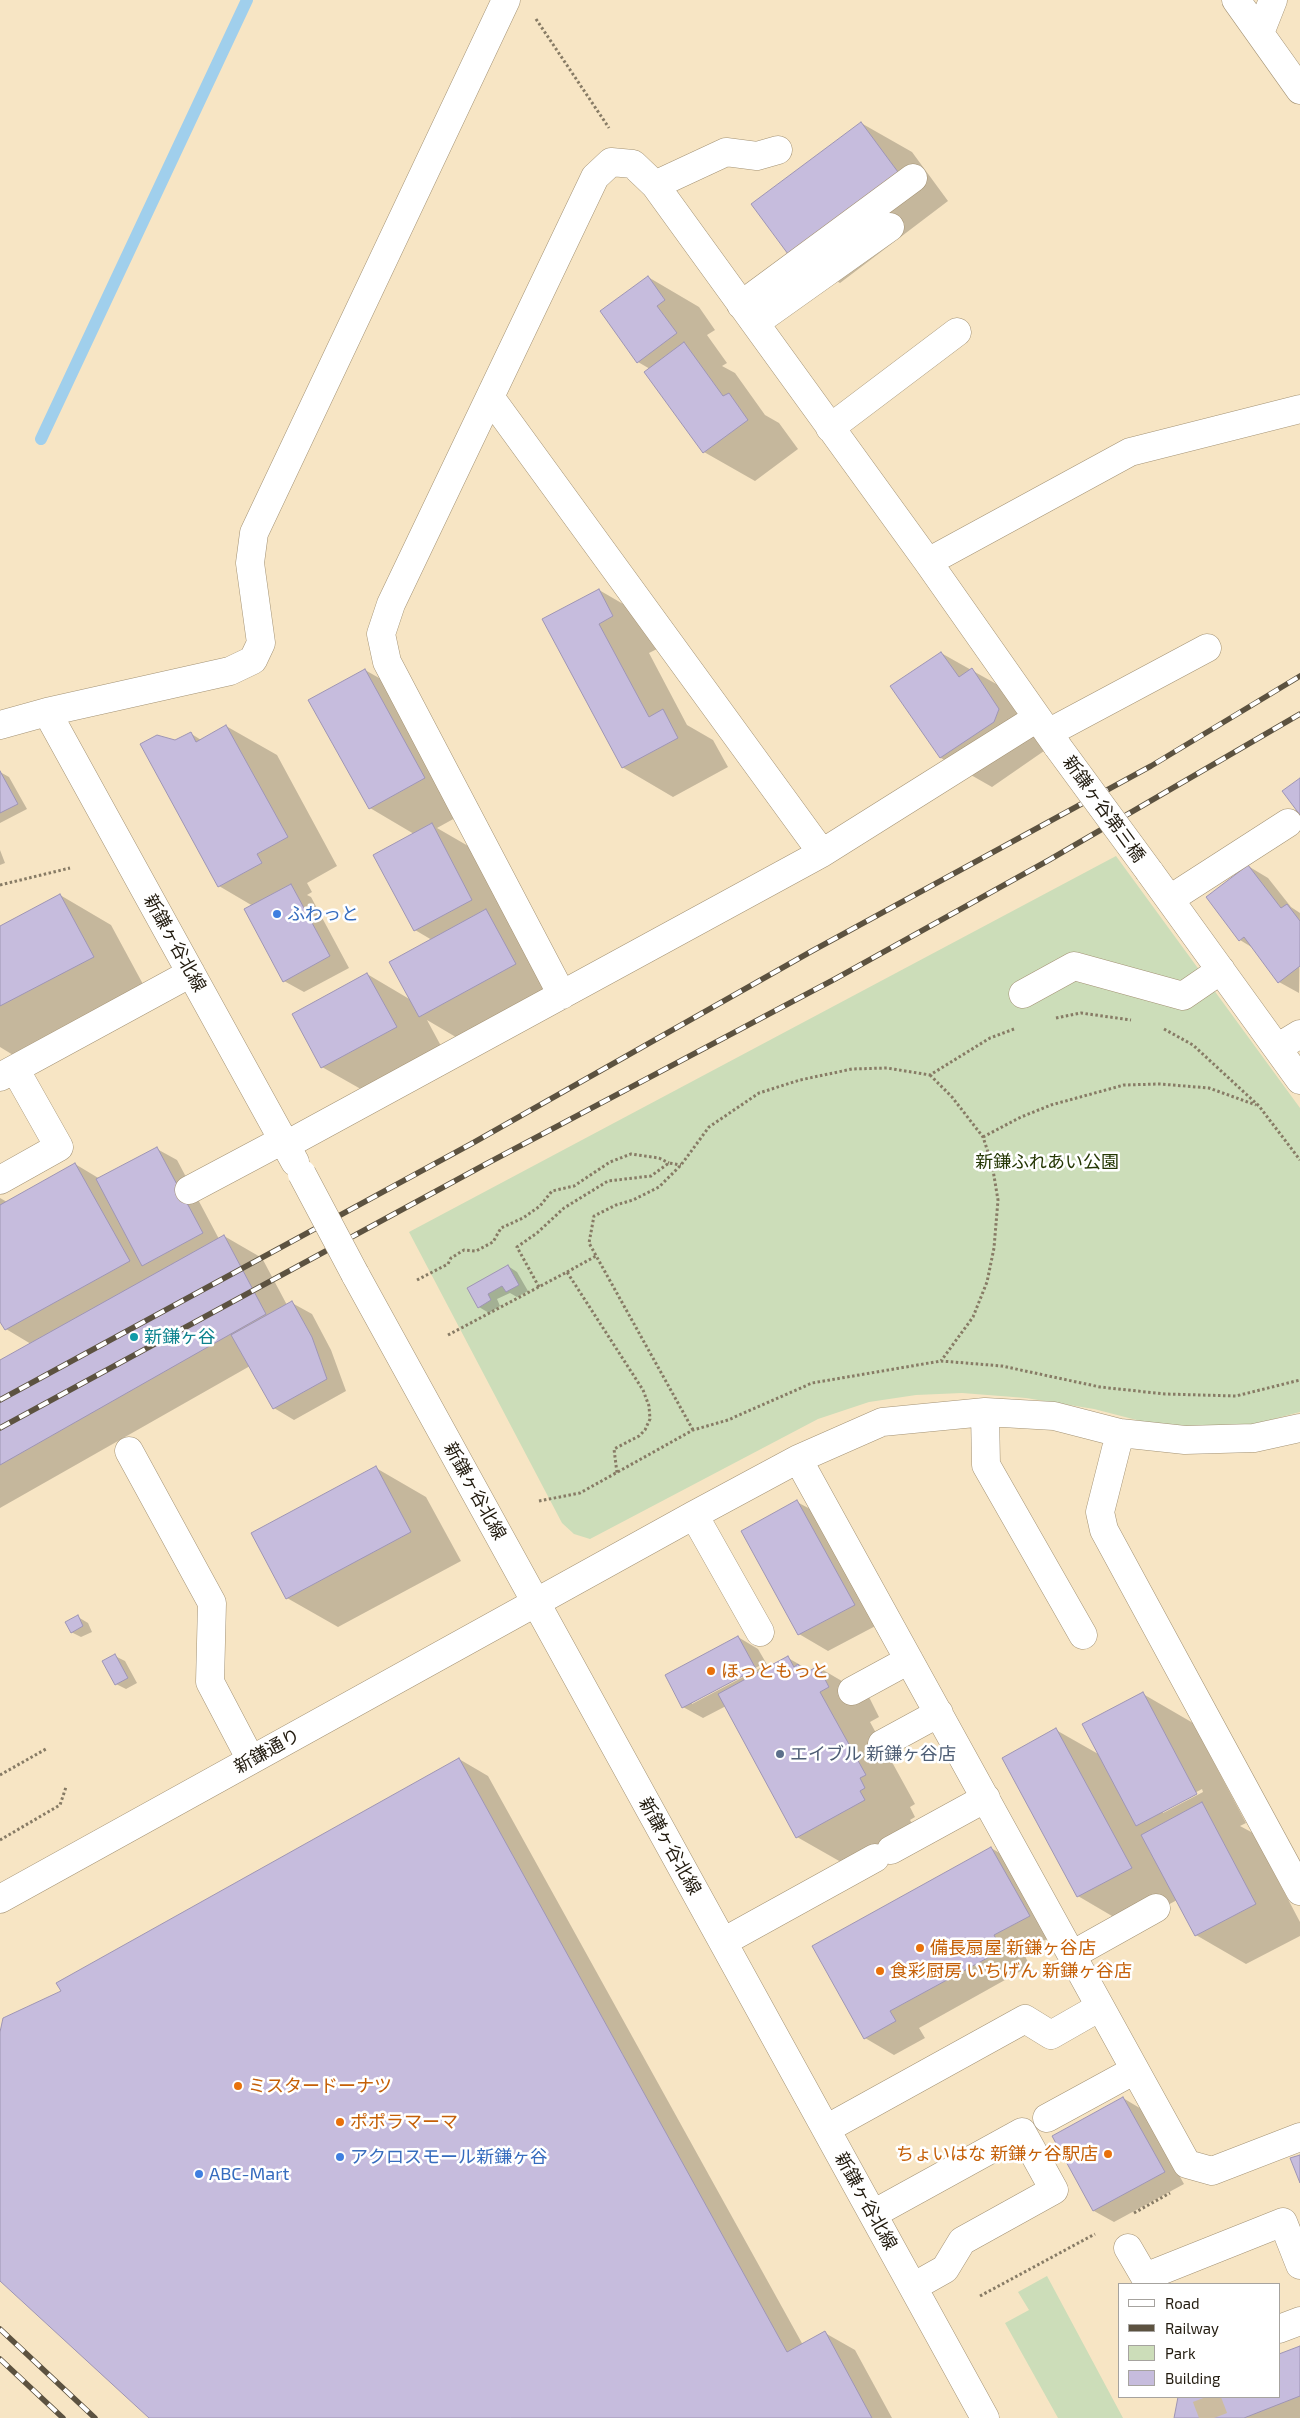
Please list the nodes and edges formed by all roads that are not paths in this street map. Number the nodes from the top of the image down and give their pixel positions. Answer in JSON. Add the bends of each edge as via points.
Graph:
{"nodes":[{"id":1,"x":506,"y":0,"type":"edge"},
{"id":2,"x":1236,"y":0,"type":"edge"},
{"id":3,"x":1273,"y":0,"type":"edge"},
{"id":4,"x":1260,"y":33,"type":"junction"},
{"id":5,"x":1300,"y":90,"type":"edge"},
{"id":6,"x":778,"y":150,"type":"dead end"},
{"id":7,"x":913,"y":178,"type":"dead end"},
{"id":8,"x":655,"y":185,"type":"junction"},
{"id":9,"x":890,"y":227,"type":"dead end"},
{"id":10,"x":748,"y":314,"type":"junction"},
{"id":11,"x":957,"y":332,"type":"dead end"},
{"id":12,"x":490,"y":397,"type":"junction"},
{"id":13,"x":1300,"y":409,"type":"edge"},
{"id":14,"x":830,"y":428,"type":"junction"},
{"id":15,"x":928,"y":562,"type":"junction"},
{"id":16,"x":1207,"y":648,"type":"dead end"},
{"id":17,"x":47,"y":712,"type":"junction"},
{"id":18,"x":0,"y":725,"type":"edge"},
{"id":19,"x":1048,"y":733,"type":"junction"},
{"id":20,"x":1288,"y":823,"type":"dead end"},
{"id":21,"x":822,"y":852,"type":"junction"},
{"id":22,"x":1170,"y":900,"type":"junction"},
{"id":23,"x":1221,"y":970,"type":"junction"},
{"id":24,"x":191,"y":973,"type":"junction"},
{"id":25,"x":1023,"y":994,"type":"dead end"},
{"id":26,"x":562,"y":995,"type":"junction"},
{"id":27,"x":1300,"y":1034,"type":"edge"},
{"id":28,"x":1277,"y":1048,"type":"junction"},
{"id":29,"x":8,"y":1073,"type":"edge"},
{"id":30,"x":1300,"y":1080,"type":"edge"},
{"id":31,"x":285,"y":1143,"type":"junction"},
{"id":32,"x":0,"y":1180,"type":"edge"},
{"id":33,"x":189,"y":1190,"type":"dead end"},
{"id":34,"x":985,"y":1412,"type":"junction"},
{"id":35,"x":1300,"y":1428,"type":"edge"},
{"id":36,"x":1120,"y":1433,"type":"junction"},
{"id":37,"x":129,"y":1451,"type":"dead end"},
{"id":38,"x":798,"y":1459,"type":"junction"},
{"id":39,"x":694,"y":1515,"type":"junction"},
{"id":40,"x":535,"y":1603,"type":"junction"},
{"id":41,"x":760,"y":1632,"type":"dead end"},
{"id":42,"x":1083,"y":1635,"type":"dead end"},
{"id":43,"x":909,"y":1660,"type":"junction"},
{"id":44,"x":852,"y":1691,"type":"dead end"},
{"id":45,"x":939,"y":1713,"type":"junction"},
{"id":46,"x":882,"y":1744,"type":"dead end"},
{"id":47,"x":251,"y":1760,"type":"junction"},
{"id":48,"x":986,"y":1798,"type":"junction"},
{"id":49,"x":1300,"y":1891,"type":"edge"},
{"id":50,"x":0,"y":1899,"type":"edge"},
{"id":51,"x":1156,"y":1908,"type":"dead end"},
{"id":52,"x":723,"y":1942,"type":"junction"},
{"id":53,"x":1072,"y":1955,"type":"junction"},
{"id":54,"x":1100,"y":2007,"type":"junction"},
{"id":55,"x":1135,"y":2070,"type":"junction"},
{"id":56,"x":1047,"y":2118,"type":"dead end"},
{"id":57,"x":826,"y":2129,"type":"junction"},
{"id":58,"x":1300,"y":2137,"type":"edge"},
{"id":59,"x":873,"y":2214,"type":"junction"},
{"id":60,"x":1128,"y":2248,"type":"dead end"},
{"id":61,"x":1300,"y":2265,"type":"edge"},
{"id":62,"x":1147,"y":2281,"type":"edge"},
{"id":63,"x":913,"y":2286,"type":"junction"},
{"id":64,"x":1300,"y":2321,"type":"edge"},
{"id":65,"x":1280,"y":2330,"type":"edge"},
{"id":66,"x":985,"y":2418,"type":"edge"}],
"edges":[{"from":1,"to":17,"type":"street","via":[[254,534],[250,563],[261,643],[253,660],[230,671]]},
{"from":2,"to":4,"type":"street"},
{"from":3,"to":4,"type":"street"},
{"from":4,"to":5,"type":"street"},
{"from":6,"to":8,"type":"street","via":[[757,156],[726,152]]},
{"from":7,"to":10,"type":"street"},
{"from":8,"to":10,"type":"street","name":"新鎌ヶ谷第三橋"},
{"from":8,"to":12,"type":"street","name":"新鎌ヶ谷第三橋","via":[[633,164],[611,162],[595,176]]},
{"from":9,"to":10,"type":"street"},
{"from":10,"to":14,"type":"street","name":"新鎌ヶ谷第三橋"},
{"from":11,"to":14,"type":"street"},
{"from":12,"to":21,"type":"street"},
{"from":12,"to":26,"type":"street","via":[[391,604],[382,634],[387,662]]},
{"from":13,"to":15,"type":"street","via":[[1130,452]]},
{"from":14,"to":15,"type":"street","name":"新鎌ヶ谷第三橋"},
{"from":15,"to":19,"type":"street","name":"新鎌ヶ谷第三橋"},
{"from":16,"to":19,"type":"street"},
{"from":17,"to":18,"type":"street"},
{"from":17,"to":24,"type":"street","name":"新鎌ヶ谷北線"},
{"from":19,"to":21,"type":"street"},
{"from":19,"to":22,"type":"street","name":"新鎌ヶ谷第三橋","bridge":true},
{"from":20,"to":22,"type":"street"},
{"from":21,"to":26,"type":"street"},
{"from":22,"to":23,"type":"street","name":"新鎌ヶ谷第三橋"},
{"from":23,"to":25,"type":"street","via":[[1184,996],[1074,966]]},
{"from":23,"to":28,"type":"street","name":"新鎌ヶ谷第三橋"},
{"from":24,"to":29,"type":"street"},
{"from":24,"to":31,"type":"street","name":"新鎌ヶ谷北線"},
{"from":26,"to":31,"type":"street"},
{"from":27,"to":28,"type":"street"},
{"from":28,"to":30,"type":"street","name":"新鎌ヶ谷第三橋"},
{"from":29,"to":32,"type":"street","via":[[59,1147]]},
{"from":31,"to":33,"type":"street"},
{"from":31,"to":40,"type":"street","name":"新鎌ヶ谷北線","bridge":true},
{"from":34,"to":36,"type":"street","name":"新鎌通り","via":[[1054,1416]]},
{"from":34,"to":38,"type":"street","name":"新鎌通り","via":[[882,1422]]},
{"from":34,"to":42,"type":"street","via":[[986,1465]]},
{"from":35,"to":36,"type":"street","name":"新鎌通り","via":[[1254,1438],[1185,1440]]},
{"from":36,"to":49,"type":"street","via":[[1100,1512],[1104,1530]]},
{"from":37,"to":47,"type":"street","via":[[212,1603],[210,1682]]},
{"from":38,"to":39,"type":"street","name":"新鎌通り"},
{"from":38,"to":43,"type":"street"},
{"from":39,"to":40,"type":"street","name":"新鎌通り"},
{"from":39,"to":41,"type":"street"},
{"from":40,"to":47,"type":"street","name":"新鎌通り"},
{"from":40,"to":52,"type":"street","name":"新鎌ヶ谷北線"},
{"from":43,"to":44,"type":"street"},
{"from":43,"to":45,"type":"street"},
{"from":45,"to":46,"type":"street"},
{"from":45,"to":48,"type":"street"},
{"from":47,"to":50,"type":"street","name":"新鎌通り"},
{"from":48,"to":52,"type":"street"},
{"from":48,"to":53,"type":"street"},
{"from":51,"to":53,"type":"street"},
{"from":52,"to":57,"type":"street","name":"新鎌ヶ谷北線"},
{"from":53,"to":54,"type":"street"},
{"from":54,"to":55,"type":"street"},
{"from":54,"to":57,"type":"street","via":[[1051,2034],[1026,2019]]},
{"from":55,"to":56,"type":"street"},
{"from":55,"to":58,"type":"street","via":[[1187,2164],[1212,2171]]},
{"from":57,"to":59,"type":"street","name":"新鎌ヶ谷北線"},
{"from":59,"to":63,"type":"street","name":"新鎌ヶ谷北線"},
{"from":59,"to":63,"type":"street","via":[[1022,2132],[1054,2190],[962,2241],[945,2269]]},
{"from":60,"to":62,"type":"street"},
{"from":61,"to":62,"type":"street","via":[[1283,2222]]},
{"from":63,"to":66,"type":"street","name":"新鎌ヶ谷北線"},
{"from":64,"to":65,"type":"street"}]}
